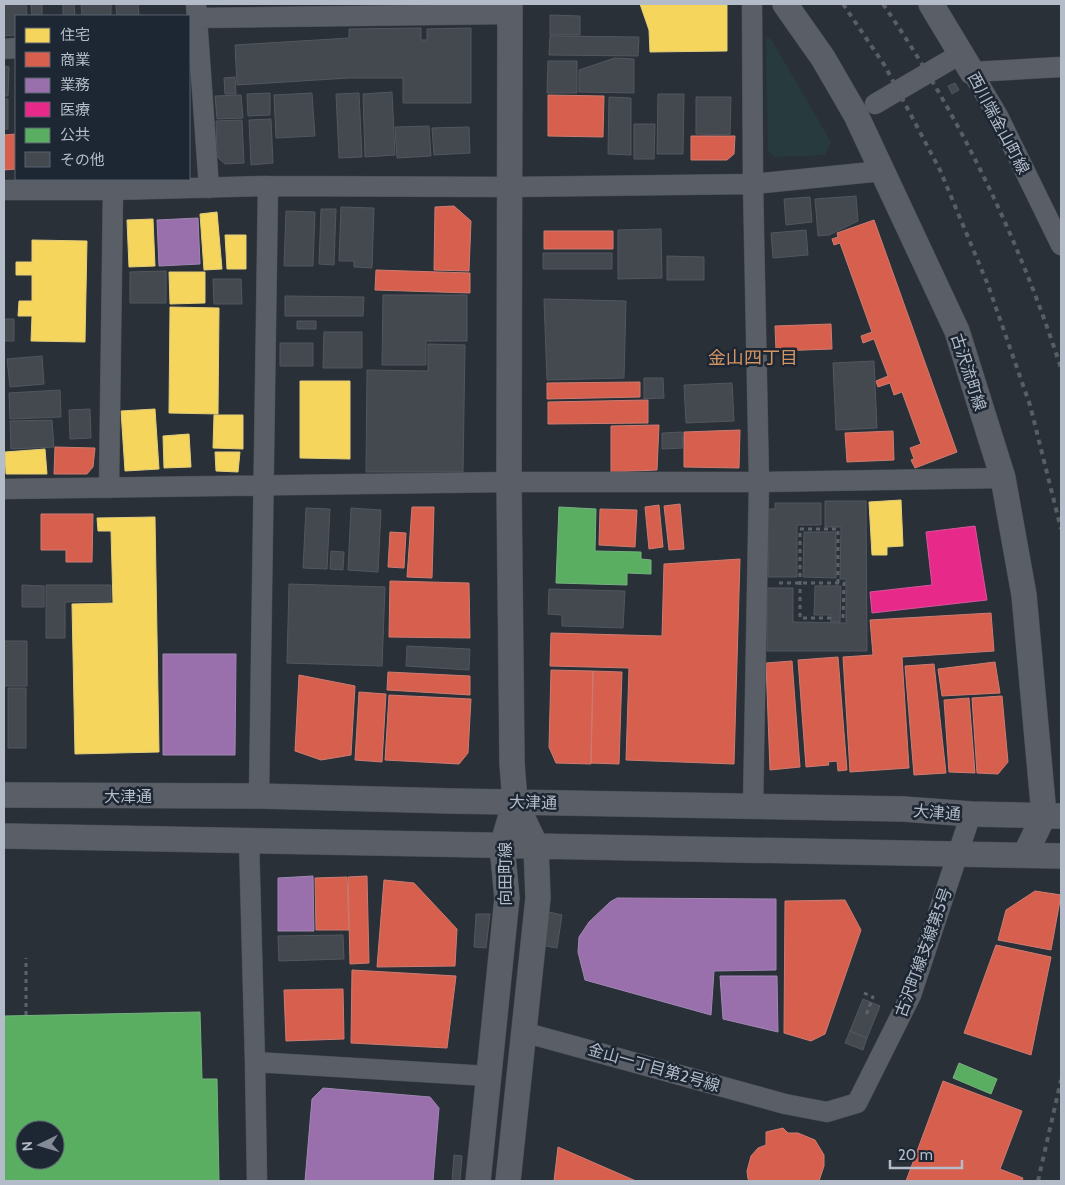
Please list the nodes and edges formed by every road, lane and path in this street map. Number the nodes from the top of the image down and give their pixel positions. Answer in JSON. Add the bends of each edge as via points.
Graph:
{"nodes":[{"id":1,"x":752,"y":4,"type":"edge"},
{"id":2,"x":785,"y":4,"type":"edge"},
{"id":3,"x":931,"y":4,"type":"edge"},
{"id":4,"x":510,"y":9,"type":"edge"},
{"id":5,"x":195,"y":23,"type":"edge"},
{"id":6,"x":967,"y":63,"type":"junction"},
{"id":7,"x":1061,"y":67,"type":"edge"},
{"id":8,"x":880,"y":101,"type":"dead end"},
{"id":9,"x":882,"y":170,"type":"junction"},
{"id":10,"x":753,"y":184,"type":"junction"},
{"id":11,"x":268,"y":186,"type":"junction"},
{"id":12,"x":510,"y":187,"type":"junction"},
{"id":13,"x":209,"y":188,"type":"junction"},
{"id":14,"x":4,"y":190,"type":"edge"},
{"id":15,"x":113,"y":190,"type":"junction"},
{"id":16,"x":1060,"y":240,"type":"edge"},
{"id":17,"x":1003,"y":478,"type":"junction"},
{"id":18,"x":509,"y":482,"type":"junction"},
{"id":19,"x":759,"y":482,"type":"junction"},
{"id":20,"x":264,"y":485,"type":"junction"},
{"id":21,"x":109,"y":488,"type":"junction"},
{"id":22,"x":4,"y":489,"type":"edge"},
{"id":23,"x":757,"y":583,"type":"junction"},
{"id":24,"x":800,"y":583,"type":"junction"},
{"id":25,"x":838,"y":584,"type":"junction"},
{"id":26,"x":831,"y":618,"type":"dead end"},
{"id":27,"x":841,"y":618,"type":"dead end"},
{"id":28,"x":4,"y":795,"type":"edge"},
{"id":29,"x":259,"y":796,"type":"junction"},
{"id":30,"x":515,"y":802,"type":"junction"},
{"id":31,"x":753,"y":807,"type":"junction"},
{"id":32,"x":971,"y":814,"type":"junction"},
{"id":33,"x":1053,"y":816,"type":"edge"},
{"id":34,"x":4,"y":836,"type":"edge"},
{"id":35,"x":249,"y":840,"type":"junction"},
{"id":36,"x":502,"y":846,"type":"junction"},
{"id":37,"x":536,"y":846,"type":"junction"},
{"id":38,"x":959,"y":853,"type":"junction"},
{"id":39,"x":1025,"y":855,"type":"junction"},
{"id":40,"x":1061,"y":856,"type":"edge"},
{"id":41,"x":26,"y":958,"type":"dead end"},
{"id":42,"x":864,"y":993,"type":"dead end"},
{"id":43,"x":26,"y":1015,"type":"dead end"},
{"id":44,"x":865,"y":1018,"type":"dead end"},
{"id":45,"x":523,"y":1032,"type":"junction"},
{"id":46,"x":255,"y":1062,"type":"junction"},
{"id":47,"x":488,"y":1076,"type":"junction"},
{"id":48,"x":857,"y":1103,"type":"joint"},
{"id":49,"x":256,"y":1181,"type":"edge"},
{"id":50,"x":478,"y":1181,"type":"edge"},
{"id":51,"x":508,"y":1181,"type":"edge"}],
"edges":[{"from":1,"to":10,"type":"street"},
{"from":2,"to":9,"type":"street","name":"古沢流町線","via":[[823,58],[856,115]]},
{"from":3,"to":6,"type":"street","name":"西川端金山町線"},
{"from":4,"to":5,"type":"street"},
{"from":4,"to":12,"type":"street"},
{"from":5,"to":13,"type":"street"},
{"from":6,"to":7,"type":"street"},
{"from":6,"to":8,"type":"street","via":[[940,66]]},
{"from":6,"to":16,"type":"street","name":"西川端金山町線","via":[[998,116]]},
{"from":9,"to":10,"type":"street"},
{"from":9,"to":17,"type":"street","name":"古沢流町線","via":[[957,331]]},
{"from":10,"to":12,"type":"street"},
{"from":10,"to":19,"type":"street"},
{"from":11,"to":12,"type":"street"},
{"from":11,"to":13,"type":"street"},
{"from":11,"to":20,"type":"street"},
{"from":12,"to":18,"type":"street"},
{"from":13,"to":15,"type":"street"},
{"from":14,"to":15,"type":"street"},
{"from":15,"to":21,"type":"street"},
{"from":17,"to":19,"type":"street"},
{"from":17,"to":33,"type":"street","name":"古沢流町線","via":[[1024,595],[1041,778]]},
{"from":18,"to":19,"type":"street"},
{"from":18,"to":20,"type":"street"},
{"from":18,"to":30,"type":"street"},
{"from":19,"to":23,"type":"street"},
{"from":20,"to":21,"type":"street"},
{"from":20,"to":29,"type":"street"},
{"from":21,"to":22,"type":"street"},
{"from":23,"to":24,"type":"path"},
{"from":23,"to":31,"type":"street"},
{"from":24,"to":25,"type":"path"},
{"from":24,"to":25,"type":"path","via":[[800,529],[838,529]]},
{"from":24,"to":26,"type":"path","via":[[800,618]]},
{"from":25,"to":27,"type":"path","via":[[844,583]]},
{"from":28,"to":29,"type":"street","name":"大津通"},
{"from":29,"to":30,"type":"street","name":"大津通"},
{"from":30,"to":31,"type":"street","name":"大津通"},
{"from":30,"to":36,"type":"street","name":"向田町線"},
{"from":30,"to":37,"type":"street","name":"向田町線"},
{"from":31,"to":32,"type":"street","name":"大津通","via":[[903,809]]},
{"from":32,"to":33,"type":"street","name":"大津通"},
{"from":32,"to":38,"type":"street","name":"古沢町線支線第5号"},
{"from":33,"to":39,"type":"street"},
{"from":34,"to":35,"type":"street"},
{"from":35,"to":36,"type":"street"},
{"from":35,"to":46,"type":"street"},
{"from":36,"to":37,"type":"street"},
{"from":36,"to":47,"type":"street","name":"向田町線","via":[[507,898]]},
{"from":37,"to":38,"type":"street"},
{"from":37,"to":45,"type":"street","name":"向田町線","via":[[538,898]]},
{"from":38,"to":39,"type":"street"},
{"from":38,"to":48,"type":"street","name":"古沢町線支線第5号","via":[[911,995]]},
{"from":39,"to":40,"type":"street"},
{"from":41,"to":43,"type":"path"},
{"from":42,"to":44,"type":"path","via":[[873,997]]},
{"from":45,"to":48,"type":"street","name":"金山一丁目第2号線","via":[[786,1104],[827,1112]]},
{"from":45,"to":51,"type":"street","name":"向田町線"},
{"from":46,"to":47,"type":"street"},
{"from":46,"to":49,"type":"street"},
{"from":47,"to":50,"type":"street","name":"向田町線"}]}
